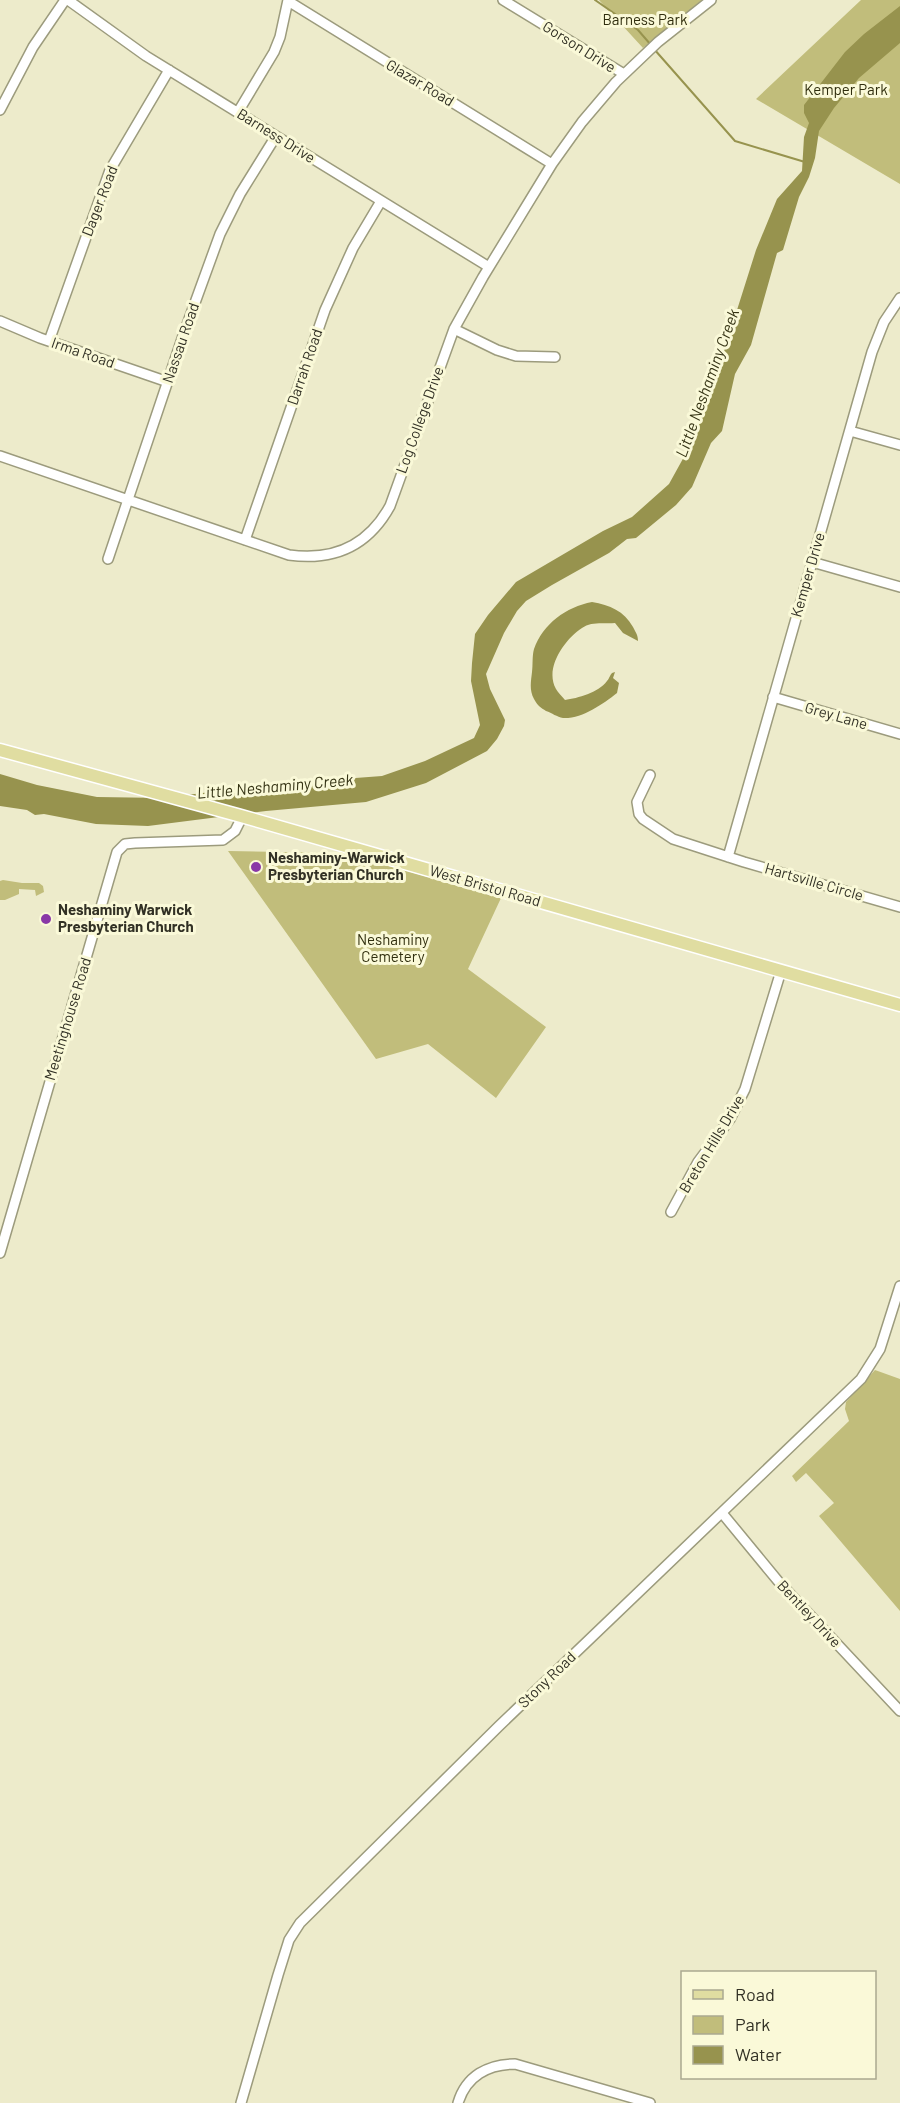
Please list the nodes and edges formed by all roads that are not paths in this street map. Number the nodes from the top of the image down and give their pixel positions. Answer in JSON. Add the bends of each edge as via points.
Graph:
{"nodes":[{"id":1,"x":66,"y":0,"type":"edge"},
{"id":2,"x":503,"y":0,"type":"edge"},
{"id":3,"x":711,"y":0,"type":"edge"},
{"id":4,"x":288,"y":1,"type":"edge"},
{"id":5,"x":169,"y":70,"type":"junction"},
{"id":6,"x":624,"y":74,"type":"junction"},
{"id":7,"x":0,"y":110,"type":"edge"},
{"id":8,"x":238,"y":112,"type":"junction"},
{"id":9,"x":276,"y":136,"type":"junction"},
{"id":10,"x":552,"y":164,"type":"junction"},
{"id":11,"x":381,"y":201,"type":"junction"},
{"id":12,"x":489,"y":267,"type":"junction"},
{"id":13,"x":900,"y":298,"type":"edge"},
{"id":14,"x":896,"y":311,"type":"edge"},
{"id":15,"x":0,"y":321,"type":"edge"},
{"id":16,"x":454,"y":329,"type":"junction"},
{"id":17,"x":50,"y":341,"type":"junction"},
{"id":18,"x":555,"y":357,"type":"dead end"},
{"id":19,"x":168,"y":382,"type":"junction"},
{"id":20,"x":850,"y":431,"type":"junction"},
{"id":21,"x":900,"y":445,"type":"edge"},
{"id":22,"x":0,"y":456,"type":"edge"},
{"id":23,"x":127,"y":500,"type":"junction"},
{"id":24,"x":245,"y":540,"type":"junction"},
{"id":25,"x":108,"y":559,"type":"dead end"},
{"id":26,"x":812,"y":562,"type":"junction"},
{"id":27,"x":900,"y":587,"type":"edge"},
{"id":28,"x":773,"y":697,"type":"junction"},
{"id":29,"x":900,"y":734,"type":"edge"},
{"id":30,"x":0,"y":750,"type":"edge"},
{"id":31,"x":650,"y":776,"type":"dead end"},
{"id":32,"x":242,"y":816,"type":"junction"},
{"id":33,"x":728,"y":857,"type":"junction"},
{"id":34,"x":900,"y":907,"type":"edge"},
{"id":35,"x":781,"y":971,"type":"junction"},
{"id":36,"x":900,"y":1005,"type":"edge"},
{"id":37,"x":671,"y":1212,"type":"dead end"},
{"id":38,"x":0,"y":1253,"type":"edge"},
{"id":39,"x":900,"y":1286,"type":"edge"},
{"id":40,"x":722,"y":1513,"type":"junction"},
{"id":41,"x":900,"y":1712,"type":"edge"},
{"id":42,"x":241,"y":2103,"type":"edge"},
{"id":43,"x":458,"y":2103,"type":"edge"},
{"id":44,"x":650,"y":2103,"type":"edge"}],
"edges":[{"from":1,"to":5,"type":"street","name":"Barness Drive"},
{"from":1,"to":7,"type":"street","via":[[33,47]]},
{"from":2,"to":6,"type":"street","name":"Gorson Drive"},
{"from":3,"to":6,"type":"street","name":"Log College Drive"},
{"from":4,"to":8,"type":"street","via":[[274,52]]},
{"from":4,"to":10,"type":"street","name":"Glazar Road"},
{"from":5,"to":8,"type":"street","name":"Barness Drive"},
{"from":5,"to":17,"type":"street","name":"Dager Road","via":[[110,170]]},
{"from":6,"to":10,"type":"street","name":"Log College Drive"},
{"from":8,"to":9,"type":"street","name":"Barness Drive"},
{"from":9,"to":11,"type":"street","name":"Barness Drive"},
{"from":9,"to":19,"type":"street","name":"Nassau Road","via":[[220,234]]},
{"from":10,"to":12,"type":"street","name":"Log College Drive"},
{"from":11,"to":12,"type":"street","name":"Barness Drive"},
{"from":11,"to":24,"type":"street","name":"Darrah Road","via":[[348,256],[324,310]]},
{"from":12,"to":16,"type":"street","name":"Log College Drive"},
{"from":13,"to":14,"type":"street","name":"Kemper Drive"},
{"from":14,"to":20,"type":"street","name":"Kemper Drive","via":[[877,337]]},
{"from":15,"to":17,"type":"street","name":"Irma Road"},
{"from":16,"to":18,"type":"street","via":[[516,356]]},
{"from":16,"to":24,"type":"street","name":"Log College Drive","via":[[390,506],[369,534],[343,550],[314,557],[289,555]]},
{"from":17,"to":19,"type":"street","name":"Irma Road"},
{"from":19,"to":23,"type":"street","name":"Nassau Road"},
{"from":20,"to":21,"type":"street"},
{"from":20,"to":26,"type":"street","name":"Kemper Drive"},
{"from":22,"to":23,"type":"street","name":"Log College Drive"},
{"from":23,"to":24,"type":"street","name":"Log College Drive"},
{"from":23,"to":25,"type":"street","name":"Nassau Road"},
{"from":26,"to":27,"type":"street"},
{"from":26,"to":28,"type":"street","name":"Kemper Drive"},
{"from":28,"to":29,"type":"street","name":"Grey Lane"},
{"from":28,"to":33,"type":"street","name":"Kemper Drive"},
{"from":30,"to":32,"type":"main road","name":"West Bristol Road"},
{"from":31,"to":33,"type":"street","name":"Hartsville Circle","via":[[637,802],[643,819],[673,839]]},
{"from":32,"to":35,"type":"main road","name":"West Bristol Road"},
{"from":32,"to":38,"type":"street","name":"Meetinghouse Road","via":[[235,831],[223,840],[125,844],[117,852]]},
{"from":33,"to":34,"type":"street","name":"Hartsville Circle"},
{"from":35,"to":36,"type":"main road","name":"West Bristol Road"},
{"from":35,"to":37,"type":"street","name":"Breton Hills Drive","via":[[739,1104]]},
{"from":39,"to":40,"type":"street","name":"Stony Road","via":[[885,1337],[866,1372]]},
{"from":40,"to":41,"type":"street","name":"Bentley Drive","via":[[778,1581]]},
{"from":40,"to":42,"type":"street","name":"Stony Road","via":[[300,1923],[289,1940]]},
{"from":43,"to":44,"type":"street","via":[[476,2075],[486,2069],[515,2064]]}]}
